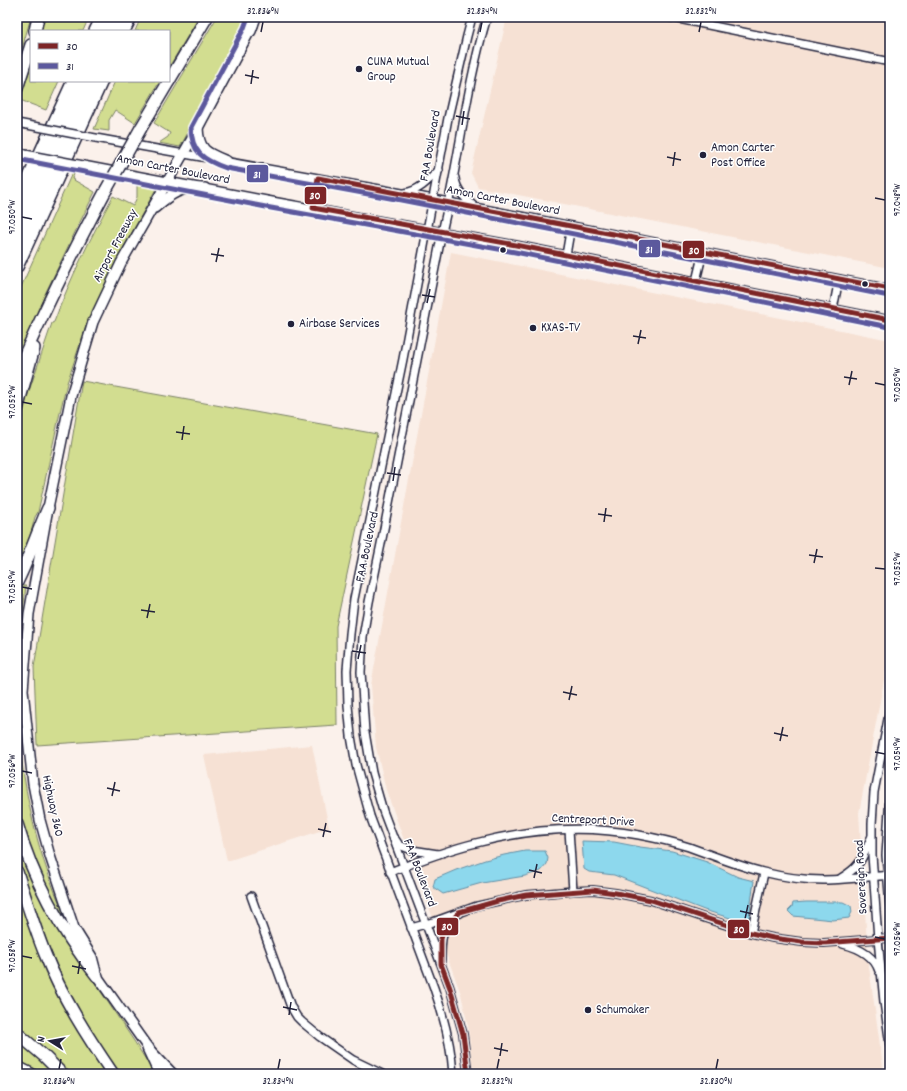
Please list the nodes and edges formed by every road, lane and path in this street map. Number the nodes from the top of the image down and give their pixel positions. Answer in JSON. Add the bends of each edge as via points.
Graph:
{"nodes":[{"id":1,"x":38,"y":17,"type":"edge"},
{"id":2,"x":102,"y":17,"type":"edge"},
{"id":3,"x":111,"y":17,"type":"edge"},
{"id":4,"x":120,"y":17,"type":"edge"},
{"id":5,"x":131,"y":17,"type":"edge"},
{"id":6,"x":207,"y":17,"type":"edge"},
{"id":7,"x":256,"y":17,"type":"edge"},
{"id":8,"x":472,"y":17,"type":"edge"},
{"id":9,"x":486,"y":17,"type":"edge"},
{"id":10,"x":669,"y":17,"type":"edge"},
{"id":11,"x":35,"y":30,"type":"edge"},
{"id":12,"x":96,"y":30,"type":"edge"},
{"id":13,"x":105,"y":30,"type":"edge"},
{"id":14,"x":114,"y":30,"type":"edge"},
{"id":15,"x":124,"y":30,"type":"edge"},
{"id":16,"x":250,"y":31,"type":"joint"},
{"id":17,"x":30,"y":48,"type":"edge"},
{"id":18,"x":890,"y":62,"type":"edge"},
{"id":19,"x":170,"y":79,"type":"edge"},
{"id":20,"x":73,"y":82,"type":"edge"},
{"id":21,"x":82,"y":82,"type":"edge"},
{"id":22,"x":92,"y":82,"type":"edge"},
{"id":23,"x":102,"y":82,"type":"edge"},
{"id":24,"x":168,"y":82,"type":"edge"},
{"id":25,"x":17,"y":88,"type":"edge"},
{"id":26,"x":17,"y":123,"type":"edge"},
{"id":27,"x":198,"y":128,"type":"junction"},
{"id":28,"x":21,"y":153,"type":"edge"},
{"id":29,"x":183,"y":154,"type":"junction"},
{"id":30,"x":227,"y":161,"type":"junction"},
{"id":31,"x":439,"y":170,"type":"junction"},
{"id":32,"x":454,"y":172,"type":"junction"},
{"id":33,"x":318,"y":178,"type":"junction"},
{"id":34,"x":168,"y":181,"type":"junction"},
{"id":35,"x":205,"y":188,"type":"junction"},
{"id":36,"x":402,"y":193,"type":"junction"},
{"id":37,"x":434,"y":200,"type":"junction"},
{"id":38,"x":17,"y":203,"type":"edge"},
{"id":39,"x":449,"y":203,"type":"junction"},
{"id":40,"x":313,"y":208,"type":"junction"},
{"id":41,"x":476,"y":208,"type":"junction"},
{"id":42,"x":149,"y":215,"type":"junction"},
{"id":43,"x":17,"y":224,"type":"edge"},
{"id":44,"x":571,"y":226,"type":"junction"},
{"id":45,"x":427,"y":229,"type":"junction"},
{"id":46,"x":442,"y":232,"type":"junction"},
{"id":47,"x":17,"y":245,"type":"edge"},
{"id":48,"x":703,"y":252,"type":"junction"},
{"id":49,"x":566,"y":255,"type":"junction"},
{"id":50,"x":17,"y":267,"type":"edge"},
{"id":51,"x":66,"y":269,"type":"junction"},
{"id":52,"x":839,"y":280,"type":"junction"},
{"id":53,"x":696,"y":281,"type":"junction"},
{"id":54,"x":890,"y":289,"type":"edge"},
{"id":55,"x":833,"y":309,"type":"junction"},
{"id":56,"x":890,"y":320,"type":"edge"},
{"id":57,"x":17,"y":373,"type":"edge"},
{"id":58,"x":17,"y":409,"type":"edge"},
{"id":59,"x":387,"y":437,"type":"junction"},
{"id":60,"x":401,"y":440,"type":"junction"},
{"id":61,"x":48,"y":508,"type":"junction"},
{"id":62,"x":17,"y":582,"type":"edge"},
{"id":63,"x":362,"y":704,"type":"junction"},
{"id":64,"x":348,"y":705,"type":"junction"},
{"id":65,"x":890,"y":708,"type":"edge"},
{"id":66,"x":890,"y":796,"type":"edge"},
{"id":67,"x":17,"y":824,"type":"edge"},
{"id":68,"x":569,"y":830,"type":"junction"},
{"id":69,"x":872,"y":836,"type":"junction"},
{"id":70,"x":887,"y":836,"type":"junction"},
{"id":71,"x":393,"y":837,"type":"junction"},
{"id":72,"x":890,"y":843,"type":"edge"},
{"id":73,"x":441,"y":854,"type":"junction"},
{"id":74,"x":404,"y":867,"type":"junction"},
{"id":75,"x":17,"y":872,"type":"edge"},
{"id":76,"x":390,"y":872,"type":"junction"},
{"id":77,"x":764,"y":873,"type":"junction"},
{"id":78,"x":889,"y":875,"type":"edge"},
{"id":79,"x":874,"y":876,"type":"junction"},
{"id":80,"x":839,"y":879,"type":"junction"},
{"id":81,"x":572,"y":891,"type":"junction"},
{"id":82,"x":251,"y":896,"type":"dead end"},
{"id":83,"x":890,"y":906,"type":"edge"},
{"id":84,"x":459,"y":912,"type":"junction"},
{"id":85,"x":425,"y":924,"type":"junction"},
{"id":86,"x":411,"y":928,"type":"junction"},
{"id":87,"x":751,"y":933,"type":"junction"},
{"id":88,"x":890,"y":938,"type":"edge"},
{"id":89,"x":878,"y":939,"type":"junction"},
{"id":90,"x":837,"y":943,"type":"junction"},
{"id":91,"x":441,"y":964,"type":"junction"},
{"id":92,"x":97,"y":976,"type":"junction"},
{"id":93,"x":882,"y":979,"type":"junction"},
{"id":94,"x":17,"y":1033,"type":"edge"},
{"id":95,"x":890,"y":1045,"type":"edge"},
{"id":96,"x":148,"y":1048,"type":"junction"},
{"id":97,"x":17,"y":1067,"type":"edge"},
{"id":98,"x":30,"y":1074,"type":"edge"},
{"id":99,"x":62,"y":1074,"type":"edge"},
{"id":100,"x":113,"y":1074,"type":"edge"},
{"id":101,"x":160,"y":1074,"type":"edge"},
{"id":102,"x":173,"y":1074,"type":"edge"},
{"id":103,"x":382,"y":1074,"type":"edge"},
{"id":104,"x":453,"y":1074,"type":"edge"},
{"id":105,"x":468,"y":1074,"type":"edge"}],
"edges":[{"from":1,"to":11,"type":"highway"},
{"from":2,"to":12,"type":"highway"},
{"from":3,"to":13,"type":"highway"},
{"from":4,"to":14,"type":"highway"},
{"from":5,"to":15,"type":"highway"},
{"from":6,"to":19,"type":"highway"},
{"from":7,"to":16,"type":"highway"},
{"from":8,"to":31,"type":"street","name":"FAA Boulevard","via":[[448,118]]},
{"from":9,"to":32,"type":"street","name":"FAA Boulevard"},
{"from":10,"to":18,"type":"street"},
{"from":16,"to":27,"type":"main road","name":"Airport Freeway"},
{"from":17,"to":25,"type":"highway"},
{"from":20,"to":38,"type":"highway"},
{"from":21,"to":43,"type":"highway"},
{"from":22,"to":47,"type":"highway"},
{"from":23,"to":50,"type":"highway"},
{"from":24,"to":51,"type":"highway","bridge":true,"via":[[106,190]]},
{"from":26,"to":29,"type":"street","name":"Amon Carter Boulevard","bridge":true},
{"from":27,"to":29,"type":"main road","name":"Airport Freeway"},
{"from":27,"to":30,"type":"main road","via":[[198,138],[202,147],[210,154]]},
{"from":28,"to":34,"type":"street","name":"Amon Carter Boulevard","bridge":true},
{"from":29,"to":30,"type":"street","name":"Amon Carter Boulevard"},
{"from":29,"to":34,"type":"main road","name":"Airport Freeway"},
{"from":30,"to":33,"type":"street","name":"Amon Carter Boulevard"},
{"from":31,"to":36,"type":"street","via":[[419,188]]},
{"from":31,"to":37,"type":"street","name":"FAA Boulevard"},
{"from":32,"to":39,"type":"street","name":"FAA Boulevard"},
{"from":32,"to":41,"type":"street","via":[[461,192]]},
{"from":33,"to":36,"type":"street","name":"Amon Carter Boulevard"},
{"from":33,"to":40,"type":"street"},
{"from":34,"to":35,"type":"street","name":"Amon Carter Boulevard"},
{"from":34,"to":42,"type":"main road","name":"Airport Freeway"},
{"from":35,"to":40,"type":"street","name":"Amon Carter Boulevard"},
{"from":35,"to":42,"type":"main road","via":[[188,188],[168,196]]},
{"from":36,"to":37,"type":"street","name":"Amon Carter Boulevard"},
{"from":37,"to":39,"type":"street","name":"Amon Carter Boulevard"},
{"from":37,"to":45,"type":"street","name":"FAA Boulevard"},
{"from":39,"to":41,"type":"street","name":"Amon Carter Boulevard"},
{"from":39,"to":46,"type":"street","name":"FAA Boulevard"},
{"from":40,"to":45,"type":"street","name":"Amon Carter Boulevard"},
{"from":41,"to":44,"type":"street","name":"Amon Carter Boulevard"},
{"from":42,"to":61,"type":"main road","name":"Airport Freeway","via":[[121,264],[93,322],[71,396]]},
{"from":44,"to":48,"type":"street","name":"Amon Carter Boulevard"},
{"from":44,"to":49,"type":"street"},
{"from":45,"to":46,"type":"street","name":"Amon Carter Boulevard"},
{"from":45,"to":59,"type":"street","name":"FAA Boulevard"},
{"from":46,"to":49,"type":"street","name":"Amon Carter Boulevard"},
{"from":46,"to":60,"type":"street","name":"FAA Boulevard"},
{"from":48,"to":52,"type":"street","name":"Amon Carter Boulevard"},
{"from":48,"to":53,"type":"street"},
{"from":49,"to":53,"type":"street","name":"Amon Carter Boulevard"},
{"from":51,"to":57,"type":"highway"},
{"from":51,"to":58,"type":"highway","via":[[34,349]]},
{"from":52,"to":54,"type":"street","name":"Amon Carter Boulevard"},
{"from":52,"to":55,"type":"street"},
{"from":53,"to":55,"type":"street","name":"Amon Carter Boulevard"},
{"from":55,"to":56,"type":"street","name":"Amon Carter Boulevard"},
{"from":59,"to":60,"type":"street"},
{"from":59,"to":64,"type":"street","name":"FAA Boulevard","via":[[354,599],[347,670]]},
{"from":60,"to":63,"type":"street","name":"FAA Boulevard","via":[[363,637]]},
{"from":61,"to":62,"type":"highway"},
{"from":61,"to":92,"type":"main road","name":"Highway 360","via":[[29,614],[23,690],[33,784],[40,820],[74,928],[92,957]]},
{"from":63,"to":64,"type":"street"},
{"from":63,"to":71,"type":"street","name":"FAA Boulevard","via":[[372,773]]},
{"from":64,"to":76,"type":"street","name":"FAA Boulevard","via":[[356,765],[370,816]]},
{"from":65,"to":69,"type":"street","name":"Sovereign Road","via":[[874,792]]},
{"from":66,"to":70,"type":"street","name":"Sovereign Road"},
{"from":67,"to":92,"type":"highway","via":[[33,872],[44,894]]},
{"from":68,"to":73,"type":"street","name":"Centreport Drive","via":[[498,837]]},
{"from":68,"to":77,"type":"street","name":"Centreport Drive","via":[[621,832],[662,840]]},
{"from":68,"to":81,"type":"street"},
{"from":69,"to":79,"type":"street","name":"Sovereign Road"},
{"from":69,"to":80,"type":"street","via":[[858,866]]},
{"from":70,"to":72,"type":"street"},
{"from":70,"to":78,"type":"street","name":"Sovereign Road"},
{"from":71,"to":73,"type":"street","via":[[399,845],[412,850]]},
{"from":71,"to":74,"type":"street","name":"FAA Boulevard"},
{"from":73,"to":74,"type":"street","name":"Centreport Drive"},
{"from":74,"to":76,"type":"street","name":"Centreport Drive"},
{"from":74,"to":85,"type":"street","name":"FAA Boulevard"},
{"from":75,"to":100,"type":"highway","via":[[45,954],[60,986],[76,1017]]},
{"from":76,"to":86,"type":"street","name":"FAA Boulevard"},
{"from":77,"to":80,"type":"street","name":"Centreport Drive","via":[[822,880]]},
{"from":77,"to":87,"type":"street"},
{"from":78,"to":79,"type":"street","name":"Centreport Drive"},
{"from":78,"to":83,"type":"street","name":"Sovereign Road"},
{"from":79,"to":80,"type":"street","name":"Centreport Drive"},
{"from":79,"to":89,"type":"street","name":"Sovereign Road"},
{"from":81,"to":84,"type":"street","via":[[526,895]]},
{"from":81,"to":87,"type":"street","via":[[593,890],[651,900]]},
{"from":82,"to":103,"type":"street","via":[[291,1007],[297,1017],[353,1060]]},
{"from":84,"to":85,"type":"street"},
{"from":84,"to":91,"type":"street","via":[[443,932]]},
{"from":85,"to":86,"type":"street"},
{"from":85,"to":91,"type":"street","name":"FAA Boulevard"},
{"from":86,"to":104,"type":"street","name":"FAA Boulevard","via":[[442,1011],[451,1048]]},
{"from":87,"to":90,"type":"street","via":[[802,942]]},
{"from":88,"to":89,"type":"street"},
{"from":89,"to":90,"type":"street"},
{"from":89,"to":93,"type":"street","name":"Sovereign Road"},
{"from":90,"to":93,"type":"street","via":[[865,952],[873,959]]},
{"from":91,"to":105,"type":"street","name":"FAA Boulevard","via":[[463,1034]]},
{"from":92,"to":96,"type":"main road","name":"Highway 360"},
{"from":93,"to":95,"type":"street","name":"Sovereign Road"},
{"from":94,"to":99,"type":"highway"},
{"from":96,"to":101,"type":"highway"},
{"from":96,"to":102,"type":"main road","name":"Highway 360"},
{"from":97,"to":98,"type":"highway"}]}
